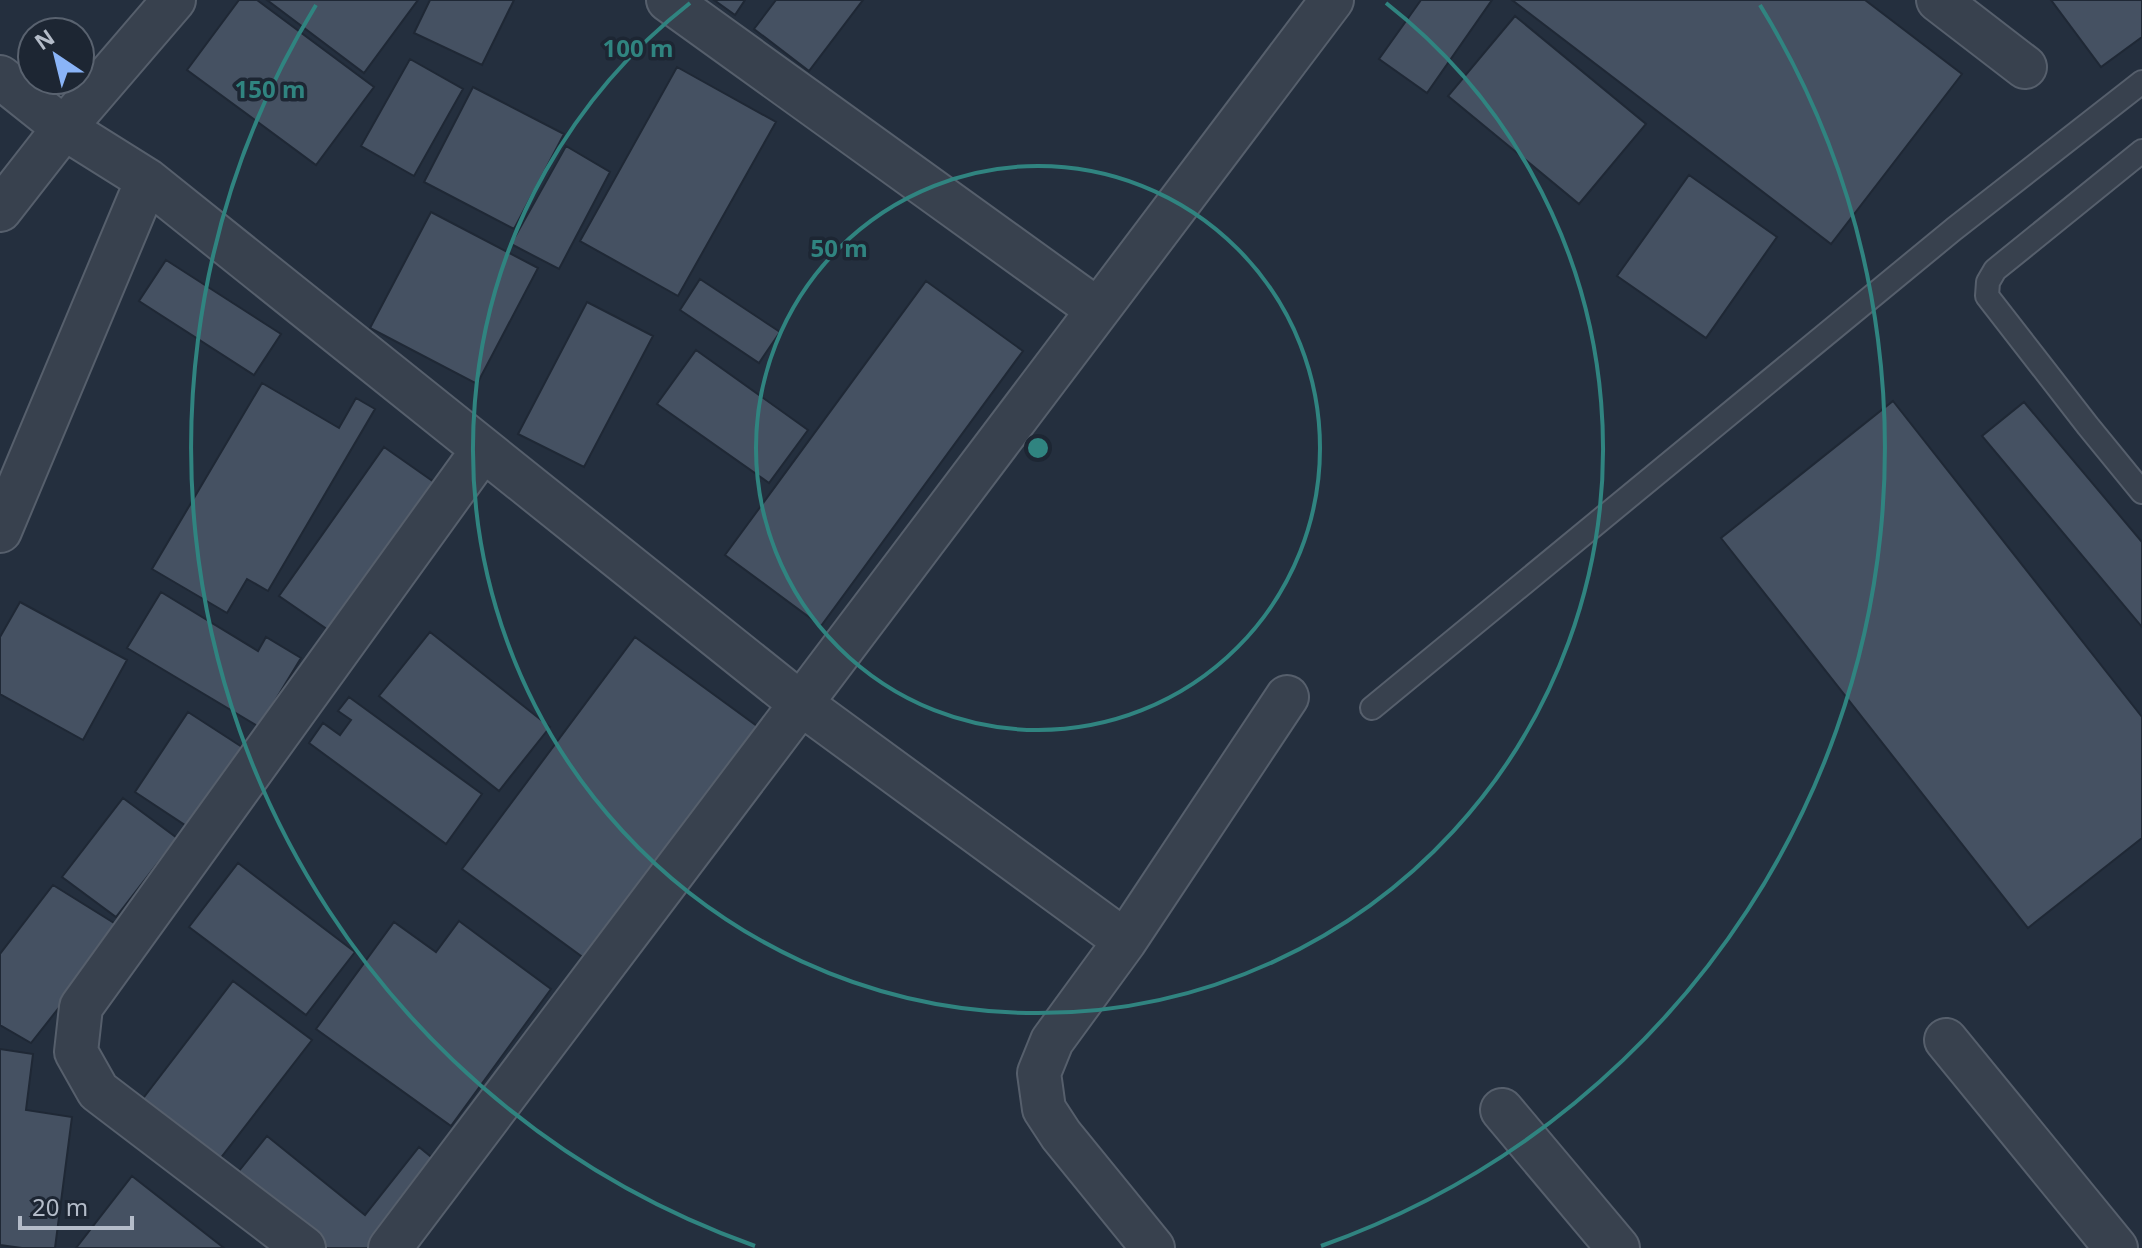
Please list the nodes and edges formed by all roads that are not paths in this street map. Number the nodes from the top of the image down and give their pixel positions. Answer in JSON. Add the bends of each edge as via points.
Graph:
{"nodes":[{"id":1,"x":174,"y":0,"type":"edge"},
{"id":2,"x":668,"y":0,"type":"edge"},
{"id":3,"x":1332,"y":0,"type":"edge"},
{"id":4,"x":1938,"y":0,"type":"edge"},
{"id":5,"x":2025,"y":67,"type":"dead end"},
{"id":6,"x":0,"y":77,"type":"edge"},
{"id":7,"x":2142,"y":82,"type":"edge"},
{"id":8,"x":64,"y":128,"type":"junction"},
{"id":9,"x":2142,"y":151,"type":"edge"},
{"id":10,"x":147,"y":180,"type":"junction"},
{"id":11,"x":0,"y":210,"type":"edge"},
{"id":12,"x":1098,"y":310,"type":"junction"},
{"id":13,"x":482,"y":451,"type":"junction"},
{"id":14,"x":2142,"y":492,"type":"edge"},
{"id":15,"x":0,"y":531,"type":"edge"},
{"id":16,"x":1287,"y":697,"type":"dead end"},
{"id":17,"x":800,"y":703,"type":"junction"},
{"id":18,"x":1372,"y":708,"type":"dead end"},
{"id":19,"x":1125,"y":941,"type":"junction"},
{"id":20,"x":1946,"y":1040,"type":"dead end"},
{"id":21,"x":1502,"y":1110,"type":"dead end"},
{"id":22,"x":304,"y":1248,"type":"edge"},
{"id":23,"x":390,"y":1248,"type":"edge"},
{"id":24,"x":1153,"y":1248,"type":"edge"},
{"id":25,"x":1618,"y":1248,"type":"edge"},
{"id":26,"x":2116,"y":1248,"type":"edge"}],
"edges":[{"from":1,"to":8,"type":"street"},
{"from":2,"to":12,"type":"street"},
{"from":3,"to":12,"type":"street"},
{"from":4,"to":5,"type":"street"},
{"from":6,"to":8,"type":"street"},
{"from":7,"to":18,"type":"lane","via":[[1954,229]]},
{"from":8,"to":10,"type":"street"},
{"from":8,"to":11,"type":"street"},
{"from":9,"to":14,"type":"lane","via":[[1995,270],[1987,296]]},
{"from":10,"to":13,"type":"street"},
{"from":10,"to":15,"type":"street"},
{"from":12,"to":17,"type":"street"},
{"from":13,"to":17,"type":"street"},
{"from":13,"to":22,"type":"street","via":[[81,1007],[76,1052],[98,1091]]},
{"from":16,"to":19,"type":"street"},
{"from":17,"to":19,"type":"street"},
{"from":17,"to":23,"type":"street"},
{"from":19,"to":24,"type":"street","via":[[1052,1041],[1039,1073],[1044,1109]]},
{"from":20,"to":26,"type":"street"},
{"from":21,"to":25,"type":"street"}]}
